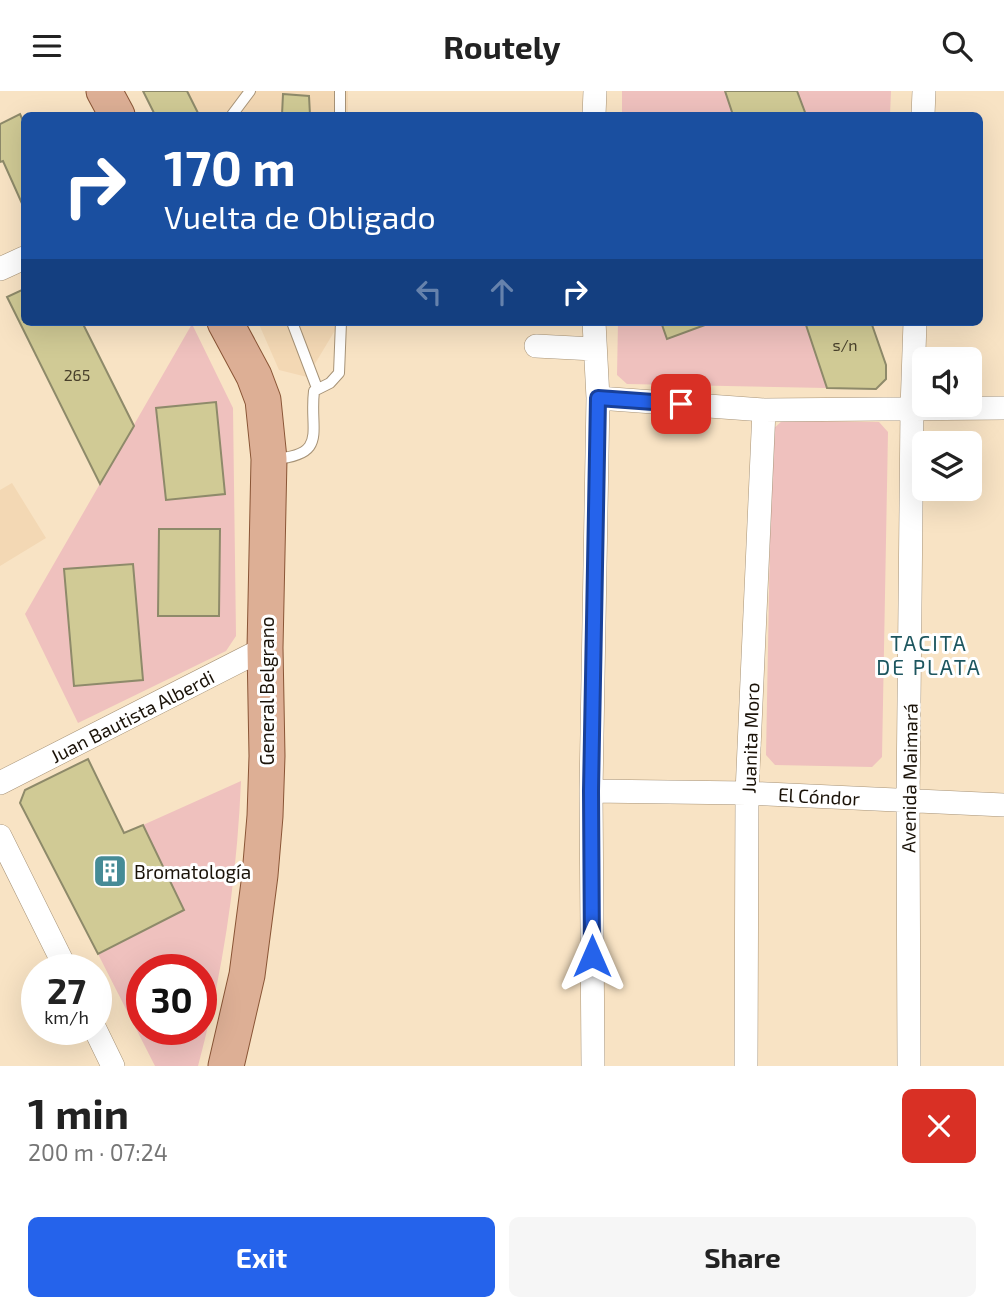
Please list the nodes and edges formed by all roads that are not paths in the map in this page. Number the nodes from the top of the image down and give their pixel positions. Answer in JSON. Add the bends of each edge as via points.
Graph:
{"nodes":[{"id":1,"x":104,"y":91,"type":"edge"},
{"id":2,"x":250,"y":91,"type":"edge"},
{"id":3,"x":340,"y":91,"type":"edge"},
{"id":4,"x":594,"y":91,"type":"edge"},
{"id":5,"x":924,"y":91,"type":"edge"},
{"id":6,"x":115,"y":112,"type":"edge"},
{"id":7,"x":234,"y":112,"type":"edge"},
{"id":8,"x":340,"y":112,"type":"edge"},
{"id":9,"x":594,"y":112,"type":"edge"},
{"id":10,"x":923,"y":112,"type":"edge"},
{"id":11,"x":21,"y":259,"type":"edge"},
{"id":12,"x":0,"y":269,"type":"edge"},
{"id":13,"x":227,"y":326,"type":"edge"},
{"id":14,"x":294,"y":326,"type":"edge"},
{"id":15,"x":341,"y":326,"type":"edge"},
{"id":16,"x":594,"y":326,"type":"edge"},
{"id":17,"x":915,"y":326,"type":"edge"},
{"id":18,"x":536,"y":346,"type":"dead end"},
{"id":19,"x":914,"y":347,"type":"edge"},
{"id":20,"x":594,"y":349,"type":"junction"},
{"id":21,"x":317,"y":388,"type":"junction"},
{"id":22,"x":598,"y":398,"type":"junction"},
{"id":23,"x":982,"y":408,"type":"edge"},
{"id":24,"x":1004,"y":408,"type":"edge"},
{"id":25,"x":912,"y":409,"type":"joint"},
{"id":26,"x":764,"y":410,"type":"junction"},
{"id":27,"x":269,"y":459,"type":"junction"},
{"id":28,"x":265,"y":648,"type":"junction"},
{"id":29,"x":0,"y":783,"type":"edge"},
{"id":30,"x":591,"y":791,"type":"junction"},
{"id":31,"x":747,"y":793,"type":"junction"},
{"id":32,"x":908,"y":800,"type":"junction"},
{"id":33,"x":1004,"y":805,"type":"edge"},
{"id":34,"x":0,"y":837,"type":"edge"},
{"id":35,"x":58,"y":954,"type":"edge"},
{"id":36,"x":103,"y":1045,"type":"edge"},
{"id":37,"x":113,"y":1066,"type":"edge"},
{"id":38,"x":226,"y":1066,"type":"edge"},
{"id":39,"x":593,"y":1066,"type":"edge"},
{"id":40,"x":746,"y":1066,"type":"edge"},
{"id":41,"x":909,"y":1066,"type":"edge"}],
"edges":[{"from":1,"to":6,"type":"main road"},
{"from":2,"to":7,"type":"lane"},
{"from":3,"to":8,"type":"lane"},
{"from":4,"to":9,"type":"street"},
{"from":5,"to":10,"type":"street"},
{"from":11,"to":12,"type":"street"},
{"from":13,"to":27,"type":"main road","name":"General Belgrano","via":[[263,400]]},
{"from":14,"to":21,"type":"lane"},
{"from":15,"to":21,"type":"lane","via":[[340,373]]},
{"from":16,"to":20,"type":"street"},
{"from":17,"to":19,"type":"street","name":"Avenida Maimará"},
{"from":18,"to":20,"type":"street"},
{"from":20,"to":22,"type":"street"},
{"from":21,"to":27,"type":"lane","via":[[313,442],[292,458]]},
{"from":22,"to":26,"type":"street"},
{"from":22,"to":30,"type":"street"},
{"from":23,"to":24,"type":"street"},
{"from":25,"to":26,"type":"street"},
{"from":25,"to":32,"type":"street","name":"Avenida Maimará"},
{"from":26,"to":31,"type":"street","name":"Juanita Moro"},
{"from":27,"to":28,"type":"main road","name":"General Belgrano"},
{"from":28,"to":29,"type":"street","name":"Juan Bautista Alberdi"},
{"from":28,"to":38,"type":"main road","name":"General Belgrano","via":[[267,756],[260,876],[247,975]]},
{"from":30,"to":31,"type":"street","name":"El Cóndor"},
{"from":30,"to":39,"type":"street"},
{"from":31,"to":32,"type":"street","name":"El Cóndor"},
{"from":31,"to":40,"type":"street","name":"Juanita Moro"},
{"from":32,"to":33,"type":"street","name":"El Cóndor"},
{"from":32,"to":41,"type":"street","name":"Avenida Maimará"},
{"from":34,"to":35,"type":"street"},
{"from":36,"to":37,"type":"street"}]}
